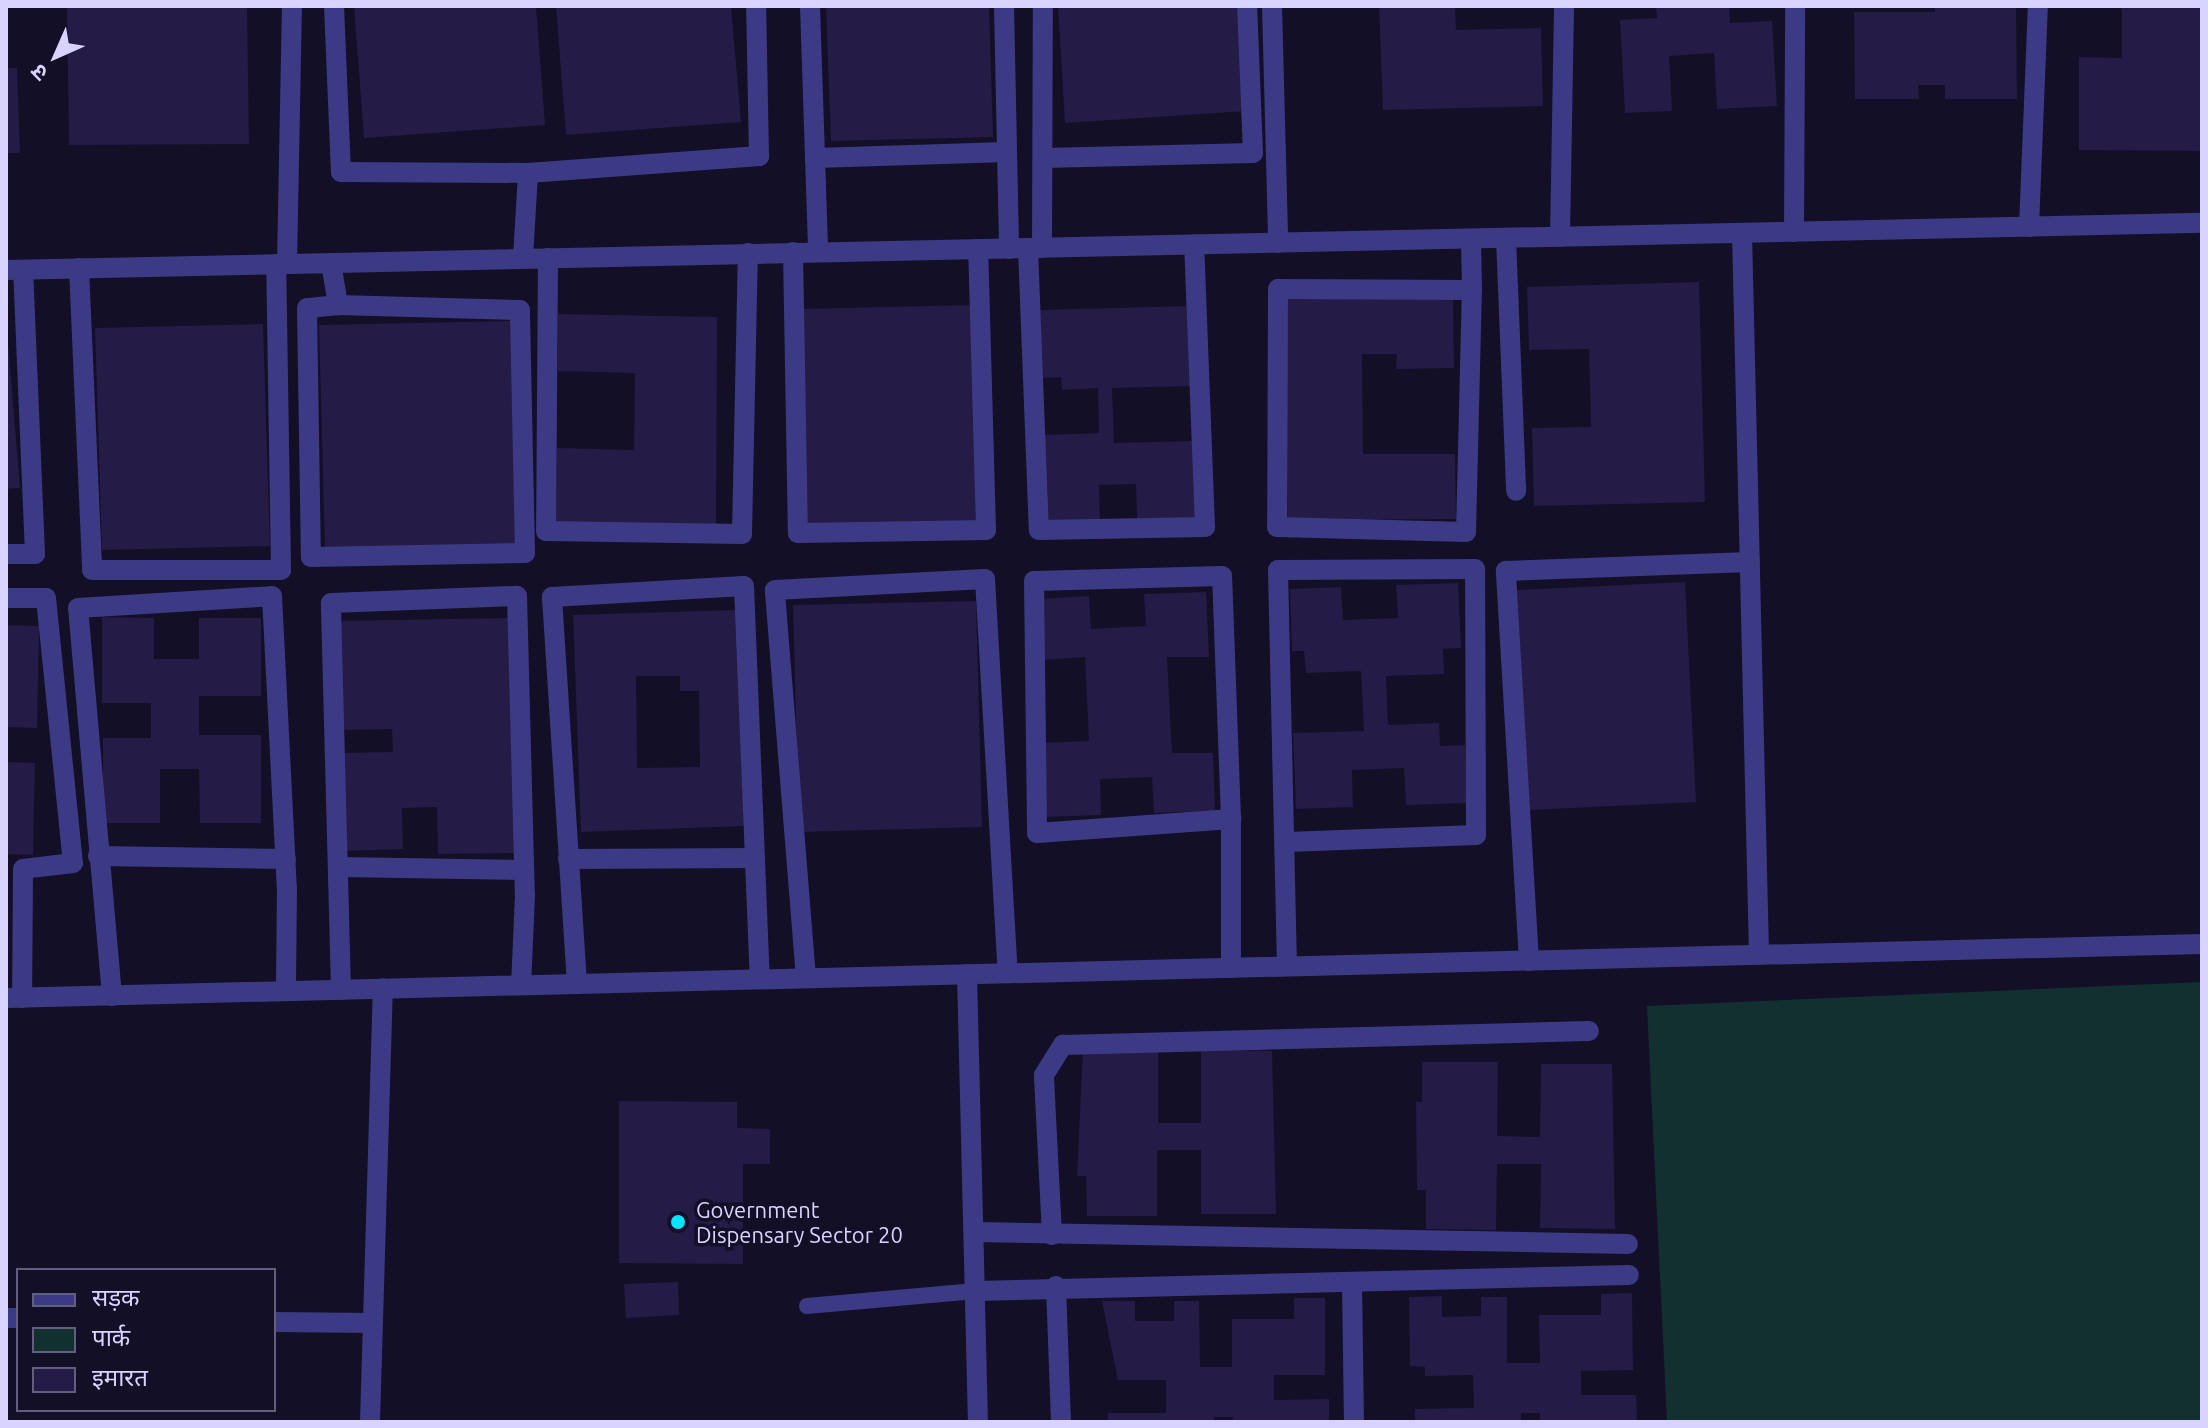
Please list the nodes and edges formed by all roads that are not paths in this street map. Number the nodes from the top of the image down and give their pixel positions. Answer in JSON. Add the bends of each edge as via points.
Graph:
{"nodes":[{"id":1,"x":292,"y":6,"type":"edge"},
{"id":2,"x":334,"y":6,"type":"edge"},
{"id":3,"x":756,"y":6,"type":"edge"},
{"id":4,"x":810,"y":6,"type":"edge"},
{"id":5,"x":1004,"y":6,"type":"edge"},
{"id":6,"x":1043,"y":6,"type":"edge"},
{"id":7,"x":1247,"y":6,"type":"edge"},
{"id":8,"x":1272,"y":6,"type":"edge"},
{"id":9,"x":1564,"y":6,"type":"edge"},
{"id":10,"x":1795,"y":6,"type":"edge"},
{"id":11,"x":2038,"y":6,"type":"edge"},
{"id":12,"x":1007,"y":152,"type":"junction"},
{"id":13,"x":815,"y":158,"type":"junction"},
{"id":14,"x":1044,"y":158,"type":"junction"},
{"id":15,"x":528,"y":173,"type":"junction"},
{"id":16,"x":2202,"y":223,"type":"edge"},
{"id":17,"x":2029,"y":227,"type":"junction"},
{"id":18,"x":1794,"y":232,"type":"junction"},
{"id":19,"x":1742,"y":233,"type":"junction"},
{"id":20,"x":1560,"y":237,"type":"junction"},
{"id":21,"x":1506,"y":238,"type":"junction"},
{"id":22,"x":1471,"y":239,"type":"junction"},
{"id":23,"x":1278,"y":243,"type":"junction"},
{"id":24,"x":1194,"y":244,"type":"junction"},
{"id":25,"x":1026,"y":248,"type":"junction"},
{"id":26,"x":978,"y":249,"type":"junction"},
{"id":27,"x":793,"y":252,"type":"junction"},
{"id":28,"x":818,"y":252,"type":"junction"},
{"id":29,"x":748,"y":253,"type":"junction"},
{"id":30,"x":523,"y":258,"type":"junction"},
{"id":31,"x":548,"y":258,"type":"junction"},
{"id":32,"x":331,"y":263,"type":"junction"},
{"id":33,"x":281,"y":264,"type":"junction"},
{"id":34,"x":79,"y":268,"type":"junction"},
{"id":35,"x":15,"y":270,"type":"edge"},
{"id":36,"x":1472,"y":290,"type":"junction"},
{"id":37,"x":338,"y":305,"type":"junction"},
{"id":38,"x":1516,"y":491,"type":"dead end"},
{"id":39,"x":6,"y":554,"type":"edge"},
{"id":40,"x":1750,"y":562,"type":"junction"},
{"id":41,"x":6,"y":598,"type":"edge"},
{"id":42,"x":1231,"y":819,"type":"junction"},
{"id":43,"x":1287,"y":842,"type":"junction"},
{"id":44,"x":98,"y":856,"type":"junction"},
{"id":45,"x":755,"y":858,"type":"junction"},
{"id":46,"x":286,"y":859,"type":"junction"},
{"id":47,"x":568,"y":859,"type":"junction"},
{"id":48,"x":339,"y":867,"type":"junction"},
{"id":49,"x":15,"y":869,"type":"edge"},
{"id":50,"x":524,"y":870,"type":"junction"},
{"id":51,"x":2202,"y":944,"type":"edge"},
{"id":52,"x":1759,"y":955,"type":"junction"},
{"id":53,"x":1529,"y":961,"type":"junction"},
{"id":54,"x":1287,"y":966,"type":"junction"},
{"id":55,"x":1231,"y":968,"type":"junction"},
{"id":56,"x":1008,"y":973,"type":"junction"},
{"id":57,"x":967,"y":974,"type":"junction"},
{"id":58,"x":806,"y":978,"type":"junction"},
{"id":59,"x":760,"y":979,"type":"junction"},
{"id":60,"x":577,"y":984,"type":"junction"},
{"id":61,"x":521,"y":985,"type":"junction"},
{"id":62,"x":383,"y":988,"type":"junction"},
{"id":63,"x":341,"y":990,"type":"junction"},
{"id":64,"x":286,"y":991,"type":"junction"},
{"id":65,"x":112,"y":996,"type":"junction"},
{"id":66,"x":14,"y":998,"type":"edge"},
{"id":67,"x":1589,"y":1031,"type":"dead end"},
{"id":68,"x":974,"y":1232,"type":"junction"},
{"id":69,"x":1052,"y":1235,"type":"junction"},
{"id":70,"x":1628,"y":1244,"type":"dead end"},
{"id":71,"x":1629,"y":1275,"type":"dead end"},
{"id":72,"x":1352,"y":1282,"type":"junction"},
{"id":73,"x":1056,"y":1286,"type":"junction"},
{"id":74,"x":975,"y":1291,"type":"junction"},
{"id":75,"x":807,"y":1306,"type":"dead end"},
{"id":76,"x":276,"y":1322,"type":"edge"},
{"id":77,"x":372,"y":1323,"type":"junction"},
{"id":78,"x":370,"y":1422,"type":"edge"},
{"id":79,"x":978,"y":1422,"type":"edge"},
{"id":80,"x":1061,"y":1422,"type":"edge"},
{"id":81,"x":1354,"y":1422,"type":"edge"}],
"edges":[{"from":1,"to":33,"type":"street"},
{"from":2,"to":15,"type":"street","via":[[341,172]]},
{"from":3,"to":15,"type":"street","via":[[759,156]]},
{"from":4,"to":13,"type":"street"},
{"from":5,"to":12,"type":"street"},
{"from":6,"to":14,"type":"street"},
{"from":7,"to":14,"type":"street","via":[[1253,153]]},
{"from":8,"to":23,"type":"street"},
{"from":9,"to":20,"type":"street"},
{"from":10,"to":18,"type":"street"},
{"from":11,"to":17,"type":"street"},
{"from":12,"to":13,"type":"street"},
{"from":12,"to":25,"type":"street"},
{"from":13,"to":28,"type":"street"},
{"from":14,"to":25,"type":"street"},
{"from":15,"to":30,"type":"street"},
{"from":16,"to":17,"type":"street"},
{"from":17,"to":18,"type":"street"},
{"from":18,"to":19,"type":"street"},
{"from":19,"to":20,"type":"street"},
{"from":19,"to":40,"type":"street"},
{"from":20,"to":21,"type":"street"},
{"from":21,"to":22,"type":"street"},
{"from":21,"to":38,"type":"street"},
{"from":22,"to":23,"type":"street"},
{"from":22,"to":36,"type":"street"},
{"from":23,"to":24,"type":"street"},
{"from":24,"to":25,"type":"street"},
{"from":24,"to":25,"type":"street","via":[[1205,527],[1039,530]]},
{"from":25,"to":26,"type":"street"},
{"from":26,"to":27,"type":"street","via":[[986,530],[798,533]]},
{"from":26,"to":28,"type":"street"},
{"from":27,"to":28,"type":"street"},
{"from":27,"to":29,"type":"street"},
{"from":29,"to":31,"type":"street"},
{"from":29,"to":31,"type":"street","via":[[742,534],[546,531]]},
{"from":30,"to":31,"type":"street"},
{"from":30,"to":32,"type":"street"},
{"from":32,"to":33,"type":"street"},
{"from":32,"to":37,"type":"street"},
{"from":33,"to":34,"type":"street"},
{"from":33,"to":34,"type":"street","via":[[281,570],[92,570]]},
{"from":34,"to":35,"type":"street"},
{"from":35,"to":39,"type":"street","via":[[35,554]]},
{"from":36,"to":36,"type":"street","via":[[1278,289],[1277,527],[1466,532]]},
{"from":37,"to":37,"type":"street","via":[[307,308],[311,557],[525,553],[520,310]]},
{"from":40,"to":52,"type":"street"},
{"from":40,"to":53,"type":"street","via":[[1506,571]]},
{"from":41,"to":49,"type":"street","via":[[46,598],[73,863]]},
{"from":42,"to":42,"type":"street","via":[[1222,576],[1034,581],[1037,833]]},
{"from":42,"to":55,"type":"street"},
{"from":43,"to":43,"type":"street","via":[[1278,570],[1475,569],[1476,835]]},
{"from":43,"to":54,"type":"street"},
{"from":44,"to":46,"type":"street"},
{"from":44,"to":46,"type":"street","via":[[78,608],[272,596]]},
{"from":44,"to":65,"type":"street"},
{"from":45,"to":47,"type":"street"},
{"from":45,"to":47,"type":"street","via":[[744,586],[552,597]]},
{"from":45,"to":59,"type":"street"},
{"from":46,"to":64,"type":"street"},
{"from":47,"to":60,"type":"street"},
{"from":48,"to":50,"type":"street"},
{"from":48,"to":50,"type":"street","via":[[331,603],[517,596]]},
{"from":48,"to":63,"type":"street"},
{"from":49,"to":66,"type":"street"},
{"from":50,"to":61,"type":"street"},
{"from":51,"to":52,"type":"street"},
{"from":52,"to":53,"type":"street"},
{"from":53,"to":54,"type":"street"},
{"from":54,"to":55,"type":"street"},
{"from":55,"to":56,"type":"street"},
{"from":56,"to":57,"type":"street"},
{"from":56,"to":58,"type":"street","via":[[985,579],[775,590]]},
{"from":57,"to":58,"type":"street"},
{"from":57,"to":68,"type":"street"},
{"from":58,"to":59,"type":"street"},
{"from":59,"to":60,"type":"street"},
{"from":60,"to":61,"type":"street"},
{"from":61,"to":62,"type":"street"},
{"from":62,"to":63,"type":"street"},
{"from":62,"to":77,"type":"street"},
{"from":63,"to":64,"type":"street"},
{"from":64,"to":65,"type":"street"},
{"from":65,"to":66,"type":"street"},
{"from":67,"to":69,"type":"street","via":[[1063,1045],[1044,1075]]},
{"from":68,"to":69,"type":"street"},
{"from":68,"to":74,"type":"street"},
{"from":69,"to":70,"type":"street"},
{"from":71,"to":72,"type":"street"},
{"from":72,"to":73,"type":"street"},
{"from":72,"to":81,"type":"street"},
{"from":73,"to":74,"type":"street"},
{"from":73,"to":80,"type":"street"},
{"from":74,"to":75,"type":"lane"},
{"from":74,"to":79,"type":"street"},
{"from":76,"to":77,"type":"street"},
{"from":77,"to":78,"type":"street"}]}
